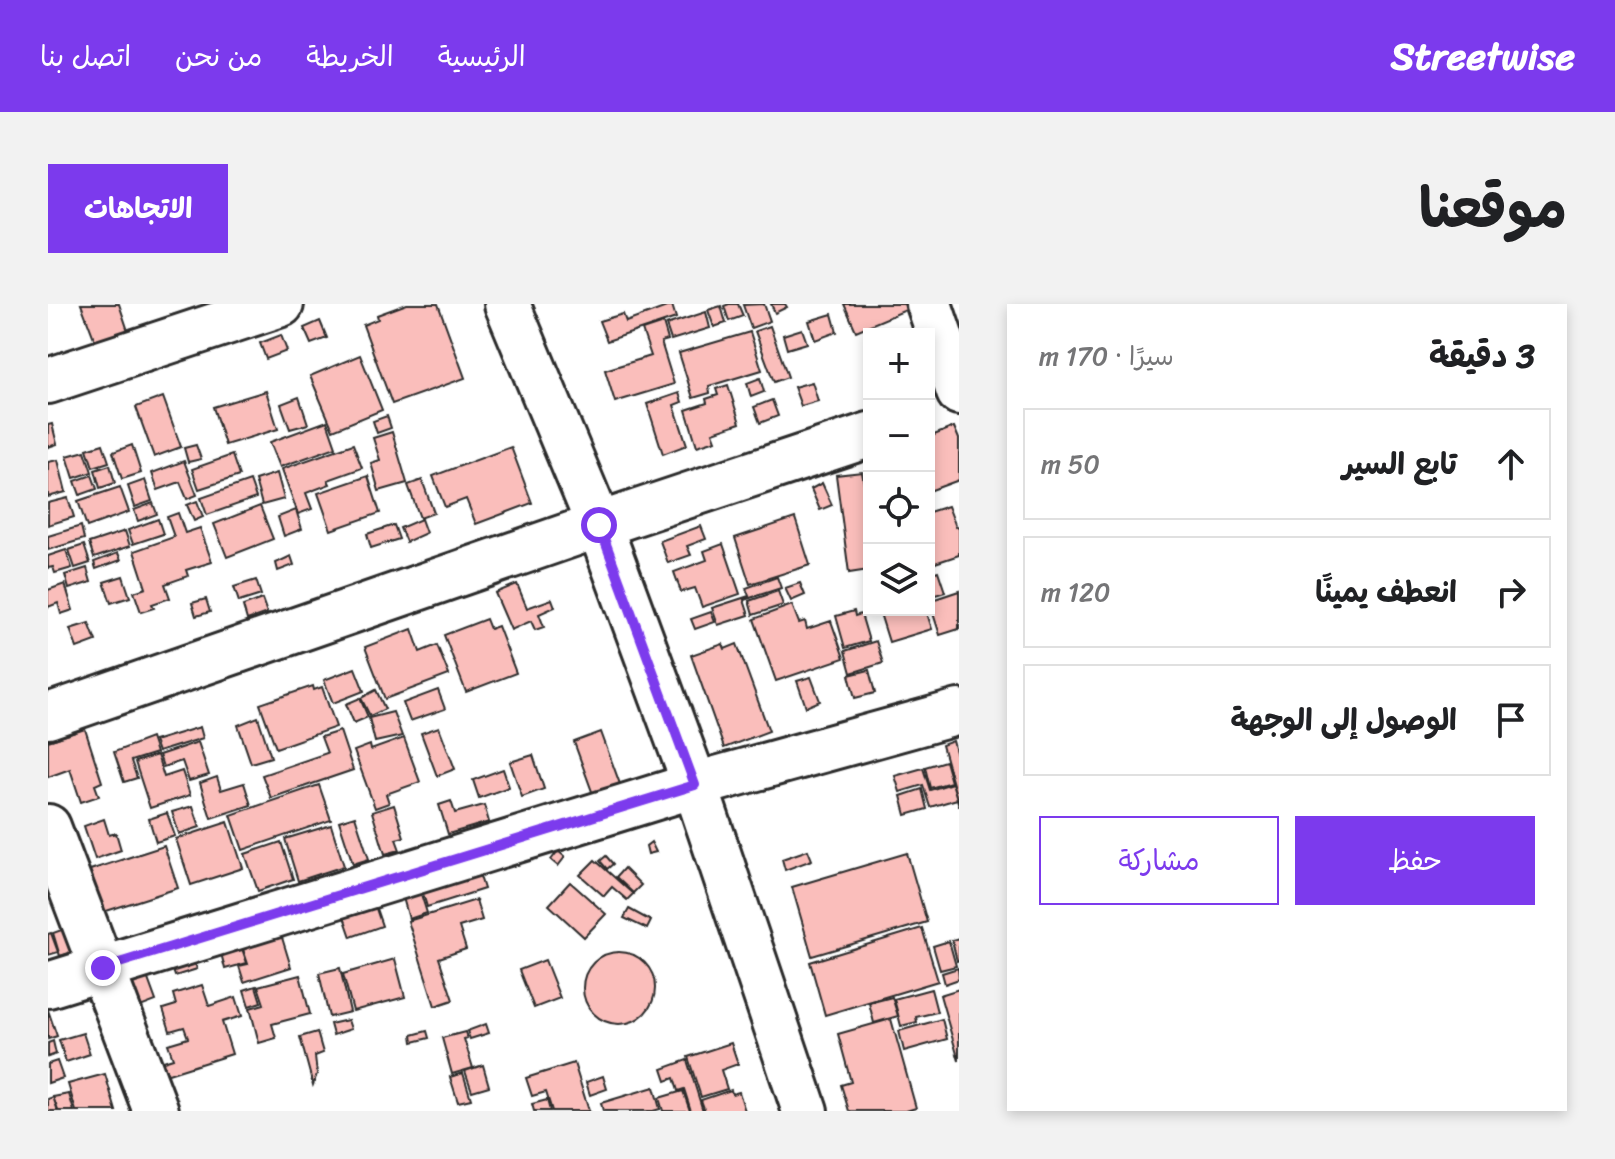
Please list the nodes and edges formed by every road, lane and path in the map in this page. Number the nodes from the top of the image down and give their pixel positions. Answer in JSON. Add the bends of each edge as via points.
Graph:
{"nodes":[{"id":1,"x":281,"y":304,"type":"edge"},
{"id":2,"x":507,"y":304,"type":"edge"},
{"id":3,"x":929,"y":304,"type":"edge"},
{"id":4,"x":48,"y":381,"type":"edge"},
{"id":5,"x":959,"y":392,"type":"edge"},
{"id":6,"x":959,"y":405,"type":"edge"},
{"id":7,"x":935,"y":413,"type":"edge"},
{"id":8,"x":863,"y":437,"type":"edge"},
{"id":9,"x":599,"y":525,"type":"junction"},
{"id":10,"x":959,"y":712,"type":"edge"},
{"id":11,"x":48,"y":716,"type":"edge"},
{"id":12,"x":695,"y":785,"type":"junction"},
{"id":13,"x":48,"y":827,"type":"edge"},
{"id":14,"x":103,"y":968,"type":"junction"},
{"id":15,"x":48,"y":985,"type":"edge"},
{"id":16,"x":156,"y":1111,"type":"edge"},
{"id":17,"x":805,"y":1111,"type":"edge"}],
"edges":[{"from":1,"to":4,"type":"street"},
{"from":2,"to":9,"type":"street"},
{"from":3,"to":5,"type":"street"},
{"from":6,"to":7,"type":"street"},
{"from":8,"to":9,"type":"street"},
{"from":9,"to":11,"type":"street"},
{"from":9,"to":12,"type":"street"},
{"from":10,"to":12,"type":"street"},
{"from":12,"to":14,"type":"street"},
{"from":12,"to":17,"type":"street"},
{"from":13,"to":14,"type":"street"},
{"from":14,"to":15,"type":"street"},
{"from":14,"to":16,"type":"street"}]}
